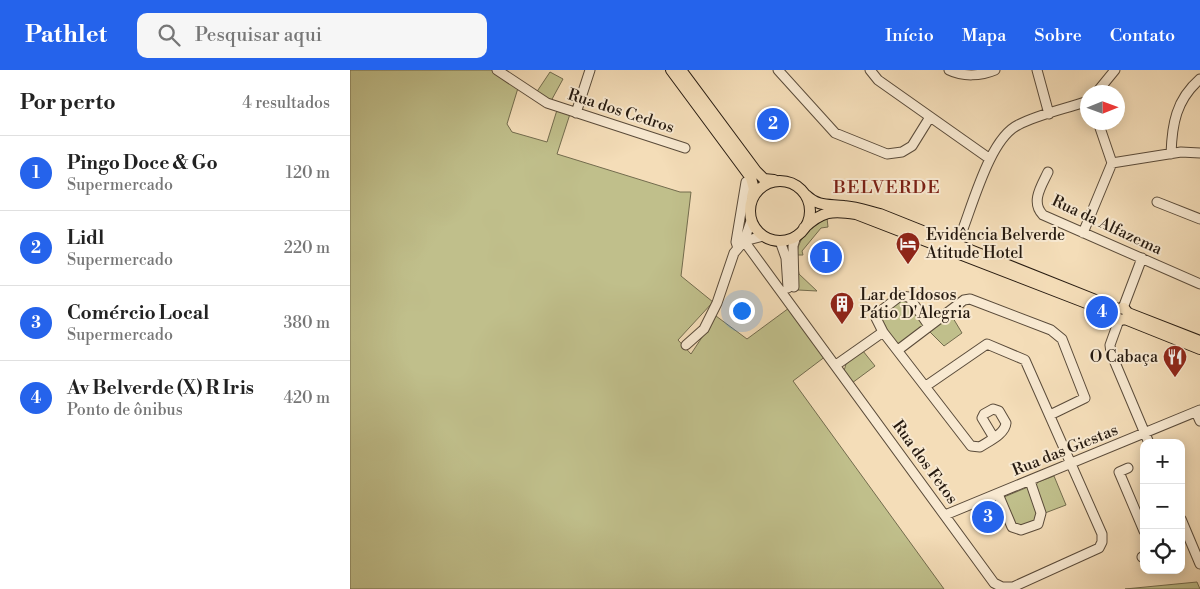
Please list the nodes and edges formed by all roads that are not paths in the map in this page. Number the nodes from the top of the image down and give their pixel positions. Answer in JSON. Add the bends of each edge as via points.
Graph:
{"nodes":[{"id":1,"x":497,"y":70,"type":"edge"},
{"id":2,"x":590,"y":70,"type":"edge"},
{"id":3,"x":671,"y":70,"type":"edge"},
{"id":4,"x":681,"y":70,"type":"edge"},
{"id":5,"x":778,"y":70,"type":"edge"},
{"id":6,"x":870,"y":70,"type":"edge"},
{"id":7,"x":949,"y":70,"type":"edge"},
{"id":8,"x":995,"y":70,"type":"edge"},
{"id":9,"x":1037,"y":70,"type":"edge"},
{"id":10,"x":1115,"y":70,"type":"edge"},
{"id":11,"x":962,"y":72,"type":"edge"},
{"id":12,"x":1200,"y":79,"type":"edge"},
{"id":13,"x":1103,"y":85,"type":"edge"},
{"id":14,"x":1080,"y":104,"type":"edge"},
{"id":15,"x":576,"y":113,"type":"junction"},
{"id":16,"x":1050,"y":114,"type":"junction"},
{"id":17,"x":930,"y":117,"type":"junction"},
{"id":18,"x":1101,"y":130,"type":"edge"},
{"id":19,"x":685,"y":148,"type":"dead end"},
{"id":20,"x":1200,"y":153,"type":"edge"},
{"id":21,"x":1171,"y":154,"type":"junction"},
{"id":22,"x":990,"y":159,"type":"junction"},
{"id":23,"x":1112,"y":163,"type":"junction"},
{"id":24,"x":1048,"y":172,"type":"dead end"},
{"id":25,"x":775,"y":180,"type":"junction"},
{"id":26,"x":746,"y":182,"type":"dead end"},
{"id":27,"x":806,"y":195,"type":"junction"},
{"id":28,"x":752,"y":198,"type":"junction"},
{"id":29,"x":1157,"y":202,"type":"dead end"},
{"id":30,"x":1200,"y":219,"type":"edge"},
{"id":31,"x":751,"y":221,"type":"junction"},
{"id":32,"x":804,"y":228,"type":"junction"},
{"id":33,"x":1083,"y":233,"type":"junction"},
{"id":34,"x":762,"y":236,"type":"junction"},
{"id":35,"x":796,"y":236,"type":"junction"},
{"id":36,"x":780,"y":241,"type":"junction"},
{"id":37,"x":741,"y":245,"type":"junction"},
{"id":38,"x":955,"y":248,"type":"junction"},
{"id":39,"x":1142,"y":258,"type":"junction"},
{"id":40,"x":1200,"y":284,"type":"edge"},
{"id":41,"x":1121,"y":314,"type":"junction"},
{"id":42,"x":929,"y":326,"type":"junction"},
{"id":43,"x":883,"y":332,"type":"junction"},
{"id":44,"x":1200,"y":340,"type":"edge"},
{"id":45,"x":686,"y":345,"type":"dead end"},
{"id":46,"x":1200,"y":349,"type":"edge"},
{"id":47,"x":898,"y":350,"type":"junction"},
{"id":48,"x":836,"y":365,"type":"junction"},
{"id":49,"x":926,"y":386,"type":"junction"},
{"id":50,"x":1198,"y":411,"type":"edge"},
{"id":51,"x":1050,"y":414,"type":"junction"},
{"id":52,"x":1200,"y":421,"type":"edge"},
{"id":53,"x":1145,"y":433,"type":"junction"},
{"id":54,"x":994,"y":438,"type":"dead end"},
{"id":55,"x":1147,"y":439,"type":"edge"},
{"id":56,"x":1072,"y":463,"type":"junction"},
{"id":57,"x":1128,"y":468,"type":"dead end"},
{"id":58,"x":1030,"y":481,"type":"junction"},
{"id":59,"x":998,"y":494,"type":"junction"},
{"id":60,"x":945,"y":515,"type":"junction"},
{"id":61,"x":1140,"y":517,"type":"edge"},
{"id":62,"x":1185,"y":528,"type":"edge"},
{"id":63,"x":1200,"y":564,"type":"edge"}],
"edges":[{"from":1,"to":15,"type":"street","name":"Rua dos Cedros","via":[[548,103]]},
{"from":2,"to":15,"type":"street"},
{"from":3,"to":28,"type":"main road","via":[[751,178]]},
{"from":4,"to":25,"type":"main road","via":[[756,171],[764,179]]},
{"from":5,"to":17,"type":"street","via":[[835,132],[887,154],[902,152],[912,146]]},
{"from":6,"to":17,"type":"street","via":[[878,80]]},
{"from":7,"to":11,"type":"street"},
{"from":8,"to":11,"type":"street","via":[[985,74]]},
{"from":9,"to":16,"type":"street"},
{"from":10,"to":13,"type":"street"},
{"from":12,"to":21,"type":"street","via":[[1178,105],[1172,127]]},
{"from":14,"to":16,"type":"street"},
{"from":15,"to":19,"type":"street","name":"Rua dos Cedros"},
{"from":16,"to":22,"type":"street","via":[[1017,125]]},
{"from":17,"to":22,"type":"street"},
{"from":18,"to":23,"type":"street"},
{"from":20,"to":21,"type":"street"},
{"from":21,"to":23,"type":"street"},
{"from":22,"to":38,"type":"street"},
{"from":23,"to":33,"type":"street"},
{"from":24,"to":33,"type":"street","name":"Rua da Alfazema","via":[[1037,198],[1038,210]]},
{"from":25,"to":27,"type":"main road","via":[[793,183]]},
{"from":25,"to":28,"type":"main road","via":[[761,186]]},
{"from":26,"to":37,"type":"street","via":[[736,242]]},
{"from":27,"to":32,"type":"main road","via":[[810,212]]},
{"from":27,"to":38,"type":"main road","via":[[825,205],[860,208],[880,214]]},
{"from":28,"to":31,"type":"main road"},
{"from":29,"to":30,"type":"street"},
{"from":31,"to":34,"type":"main road"},
{"from":31,"to":37,"type":"street"},
{"from":32,"to":35,"type":"main road"},
{"from":32,"to":38,"type":"main road","via":[[828,212],[842,212]]},
{"from":33,"to":39,"type":"street","name":"Rua da Alfazema"},
{"from":34,"to":36,"type":"main road"},
{"from":34,"to":37,"type":"street"},
{"from":35,"to":36,"type":"main road"},
{"from":35,"to":36,"type":"street","via":[[791,287]]},
{"from":37,"to":45,"type":"street","via":[[734,253],[718,303],[704,329]]},
{"from":37,"to":48,"type":"street","name":"Rua dos Fetos"},
{"from":38,"to":41,"type":"main road","via":[[1094,306]]},
{"from":39,"to":40,"type":"street","name":"Rua da Alfazema"},
{"from":39,"to":41,"type":"street"},
{"from":41,"to":44,"type":"main road"},
{"from":41,"to":46,"type":"main road"},
{"from":41,"to":53,"type":"street","via":[[1110,345],[1111,353]]},
{"from":42,"to":43,"type":"street","via":[[909,297],[902,296],[876,315]]},
{"from":42,"to":47,"type":"street"},
{"from":42,"to":51,"type":"street","via":[[970,299],[1058,334],[1086,398]]},
{"from":43,"to":47,"type":"street"},
{"from":43,"to":48,"type":"street"},
{"from":47,"to":49,"type":"street"},
{"from":48,"to":60,"type":"street","name":"Rua dos Fetos"},
{"from":49,"to":51,"type":"street","via":[[982,346],[992,345],[1025,360]]},
{"from":49,"to":54,"type":"street","via":[[971,446],[980,447]]},
{"from":50,"to":52,"type":"street"},
{"from":50,"to":53,"type":"street","name":"Rua das Giestas"},
{"from":51,"to":56,"type":"street"},
{"from":53,"to":55,"type":"street"},
{"from":53,"to":56,"type":"street","name":"Rua das Giestas"},
{"from":56,"to":58,"type":"street","name":"Rua das Giestas"},
{"from":56,"to":60,"type":"street","name":"Rua dos Fetos","via":[[1102,534],[1101,544],[1096,550],[1013,587],[999,586],[992,581]]},
{"from":57,"to":61,"type":"street","via":[[1119,472]]},
{"from":58,"to":59,"type":"street","name":"Rua das Giestas"},
{"from":58,"to":59,"type":"street","via":[[1041,513],[1038,524],[1021,530],[1012,527]]},
{"from":59,"to":60,"type":"street","name":"Rua das Giestas"},
{"from":62,"to":63,"type":"street"}]}
